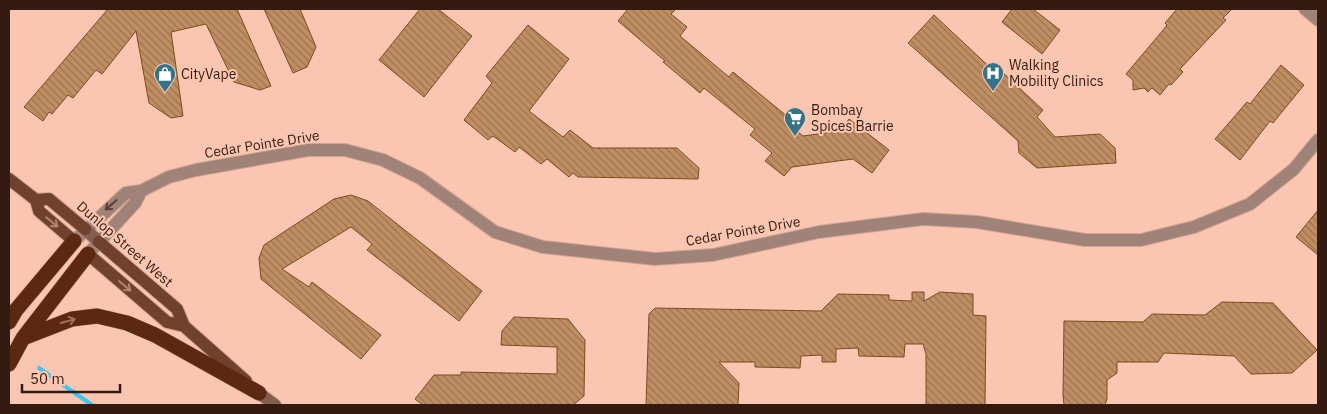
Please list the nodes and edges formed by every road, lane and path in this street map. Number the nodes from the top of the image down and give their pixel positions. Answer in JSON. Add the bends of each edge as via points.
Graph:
{"nodes":[{"id":1,"x":1305,"y":9,"type":"edge"},
{"id":2,"x":1318,"y":20,"type":"edge"},
{"id":3,"x":1318,"y":140,"type":"edge"},
{"id":4,"x":9,"y":178,"type":"edge"},
{"id":5,"x":142,"y":190,"type":"junction"},
{"id":6,"x":36,"y":200,"type":"junction"},
{"id":7,"x":85,"y":229,"type":"junction"},
{"id":8,"x":74,"y":241,"type":"junction"},
{"id":9,"x":99,"y":242,"type":"junction"},
{"id":10,"x":88,"y":254,"type":"junction"},
{"id":11,"x":9,"y":322,"type":"edge"},
{"id":12,"x":184,"y":326,"type":"junction"},
{"id":13,"x":23,"y":338,"type":"junction"},
{"id":14,"x":9,"y":364,"type":"edge"},
{"id":15,"x":260,"y":393,"type":"junction"},
{"id":16,"x":275,"y":405,"type":"edge"}],
"edges":[{"from":1,"to":2,"type":"street"},
{"from":3,"to":5,"type":"street","name":"Cedar Pointe Drive","via":[[1294,170],[1250,204],[1194,227],[1141,240],[1085,240],[977,222],[923,219],[819,232],[713,255],[656,259],[543,247],[495,232],[420,178],[383,160],[345,150],[308,150],[196,170]]},
{"from":4,"to":6,"type":"main road","name":"Dunlop Street West"},
{"from":5,"to":7,"type":"street","name":"Cedar Pointe Drive","one_way":true,"via":[[126,193]]},
{"from":5,"to":9,"type":"street","via":[[135,203]]},
{"from":6,"to":7,"type":"main road","name":"Dunlop Street West","via":[[49,199]]},
{"from":6,"to":8,"type":"main road","name":"Dunlop Street West","one_way":true,"via":[[39,211]]},
{"from":7,"to":8,"type":"street","name":"Cedar Pointe Drive"},
{"from":7,"to":9,"type":"main road","name":"Dunlop Street West"},
{"from":8,"to":10,"type":"main road","name":"Dunlop Street West"},
{"from":8,"to":11,"type":"highway"},
{"from":9,"to":10,"type":"street"},
{"from":9,"to":12,"type":"main road","name":"Dunlop Street West","via":[[177,309]]},
{"from":10,"to":12,"type":"main road","name":"Dunlop Street West","one_way":true,"via":[[167,322]]},
{"from":10,"to":13,"type":"highway"},
{"from":12,"to":15,"type":"main road","name":"Dunlop Street West"},
{"from":13,"to":14,"type":"highway"},
{"from":13,"to":15,"type":"highway","one_way":true,"via":[[72,319],[98,316],[127,322]]},
{"from":15,"to":16,"type":"main road","name":"Dunlop Street West"}]}
